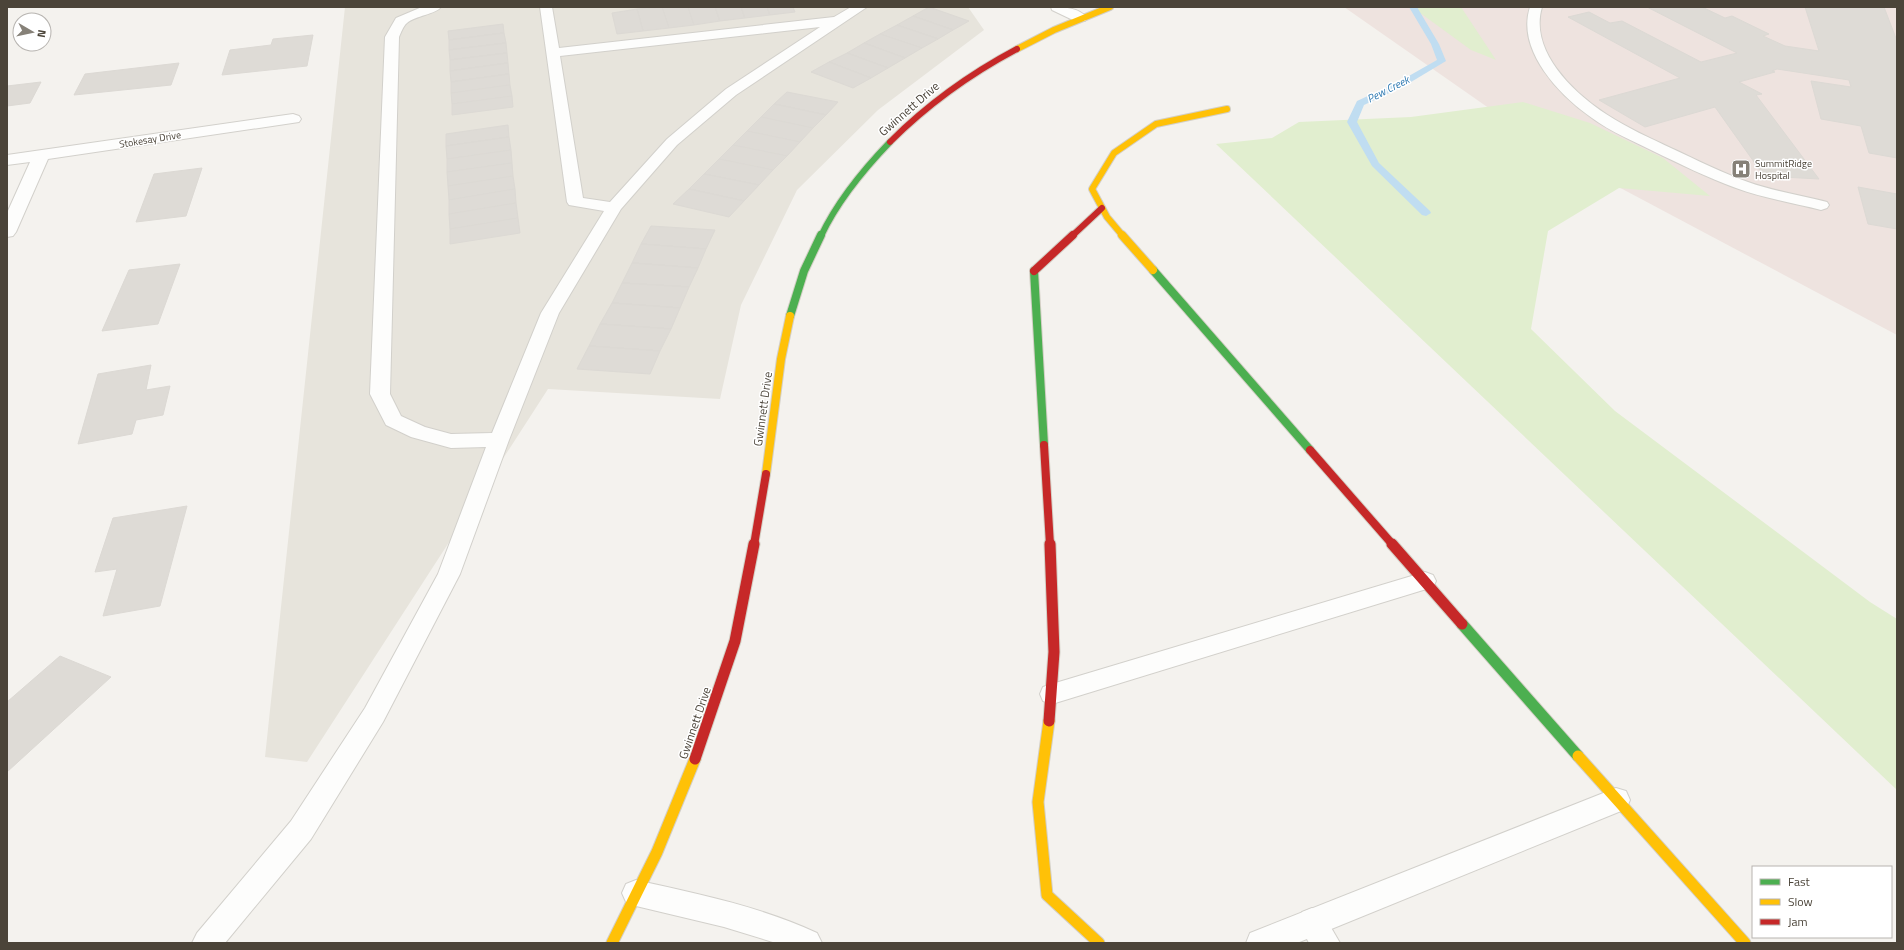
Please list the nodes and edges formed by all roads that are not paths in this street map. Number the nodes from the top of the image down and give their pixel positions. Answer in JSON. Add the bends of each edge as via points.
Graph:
{"nodes":[{"id":1,"x":435,"y":7,"type":"edge"},
{"id":2,"x":546,"y":7,"type":"edge"},
{"id":3,"x":861,"y":7,"type":"edge"},
{"id":4,"x":1057,"y":7,"type":"edge"},
{"id":5,"x":1110,"y":7,"type":"edge"},
{"id":6,"x":1536,"y":7,"type":"edge"},
{"id":7,"x":1080,"y":18,"type":"junction"},
{"id":8,"x":838,"y":20,"type":"junction"},
{"id":9,"x":553,"y":53,"type":"junction"},
{"id":10,"x":1227,"y":109,"type":"dead end"},
{"id":11,"x":293,"y":119,"type":"dead end"},
{"id":12,"x":41,"y":156,"type":"junction"},
{"id":13,"x":7,"y":160,"type":"edge"},
{"id":14,"x":1821,"y":204,"type":"dead end"},
{"id":15,"x":614,"y":207,"type":"junction"},
{"id":16,"x":1102,"y":208,"type":"junction"},
{"id":17,"x":7,"y":232,"type":"edge"},
{"id":18,"x":499,"y":440,"type":"junction"},
{"id":19,"x":1425,"y":581,"type":"junction"},
{"id":20,"x":1052,"y":694,"type":"junction"},
{"id":21,"x":1616,"y":800,"type":"junction"},
{"id":22,"x":636,"y":893,"type":"junction"},
{"id":23,"x":1319,"y":933,"type":"edge"},
{"id":24,"x":207,"y":943,"type":"edge"},
{"id":25,"x":612,"y":943,"type":"edge"},
{"id":26,"x":807,"y":943,"type":"edge"},
{"id":27,"x":1099,"y":943,"type":"edge"},
{"id":28,"x":1261,"y":943,"type":"edge"},
{"id":29,"x":1745,"y":943,"type":"edge"}],
"edges":[{"from":1,"to":18,"type":"lane","via":[[416,13],[401,22],[392,37],[380,394],[393,420],[418,432],[451,441]]},
{"from":2,"to":9,"type":"lane"},
{"from":3,"to":8,"type":"lane"},
{"from":4,"to":7,"type":"lane"},
{"from":5,"to":7,"type":"street","name":"Gwinnett Drive"},
{"from":6,"to":14,"type":"lane","via":[[1532,18],[1532,30],[1542,57],[1583,104],[1601,117],[1685,161],[1742,184],[1775,195]]},
{"from":7,"to":22,"type":"street","name":"Gwinnett Drive","via":[[1056,27],[988,63],[939,97],[893,136],[840,202],[815,245],[786,330],[755,546],[734,643],[704,737],[672,818]]},
{"from":8,"to":9,"type":"lane"},
{"from":8,"to":15,"type":"lane","via":[[731,92],[672,142]]},
{"from":9,"to":15,"type":"lane","via":[[575,202]]},
{"from":10,"to":16,"type":"street","via":[[1156,124],[1114,153],[1092,189]]},
{"from":11,"to":12,"type":"street","name":"Stokesay Drive"},
{"from":12,"to":13,"type":"street","name":"Stokesay Drive"},
{"from":12,"to":17,"type":"street"},
{"from":15,"to":18,"type":"lane","via":[[550,313]]},
{"from":16,"to":19,"type":"street","via":[[1107,217]]},
{"from":16,"to":20,"type":"street","via":[[1034,271],[1054,632]]},
{"from":18,"to":24,"type":"lane","via":[[449,574],[374,715],[301,830]]},
{"from":19,"to":20,"type":"lane"},
{"from":19,"to":21,"type":"street"},
{"from":20,"to":27,"type":"street","via":[[1038,802],[1047,895]]},
{"from":21,"to":23,"type":"street"},
{"from":21,"to":29,"type":"street"},
{"from":22,"to":25,"type":"street","name":"Gwinnett Drive"},
{"from":22,"to":26,"type":"lane","via":[[749,921]]},
{"from":23,"to":28,"type":"street"}]}
